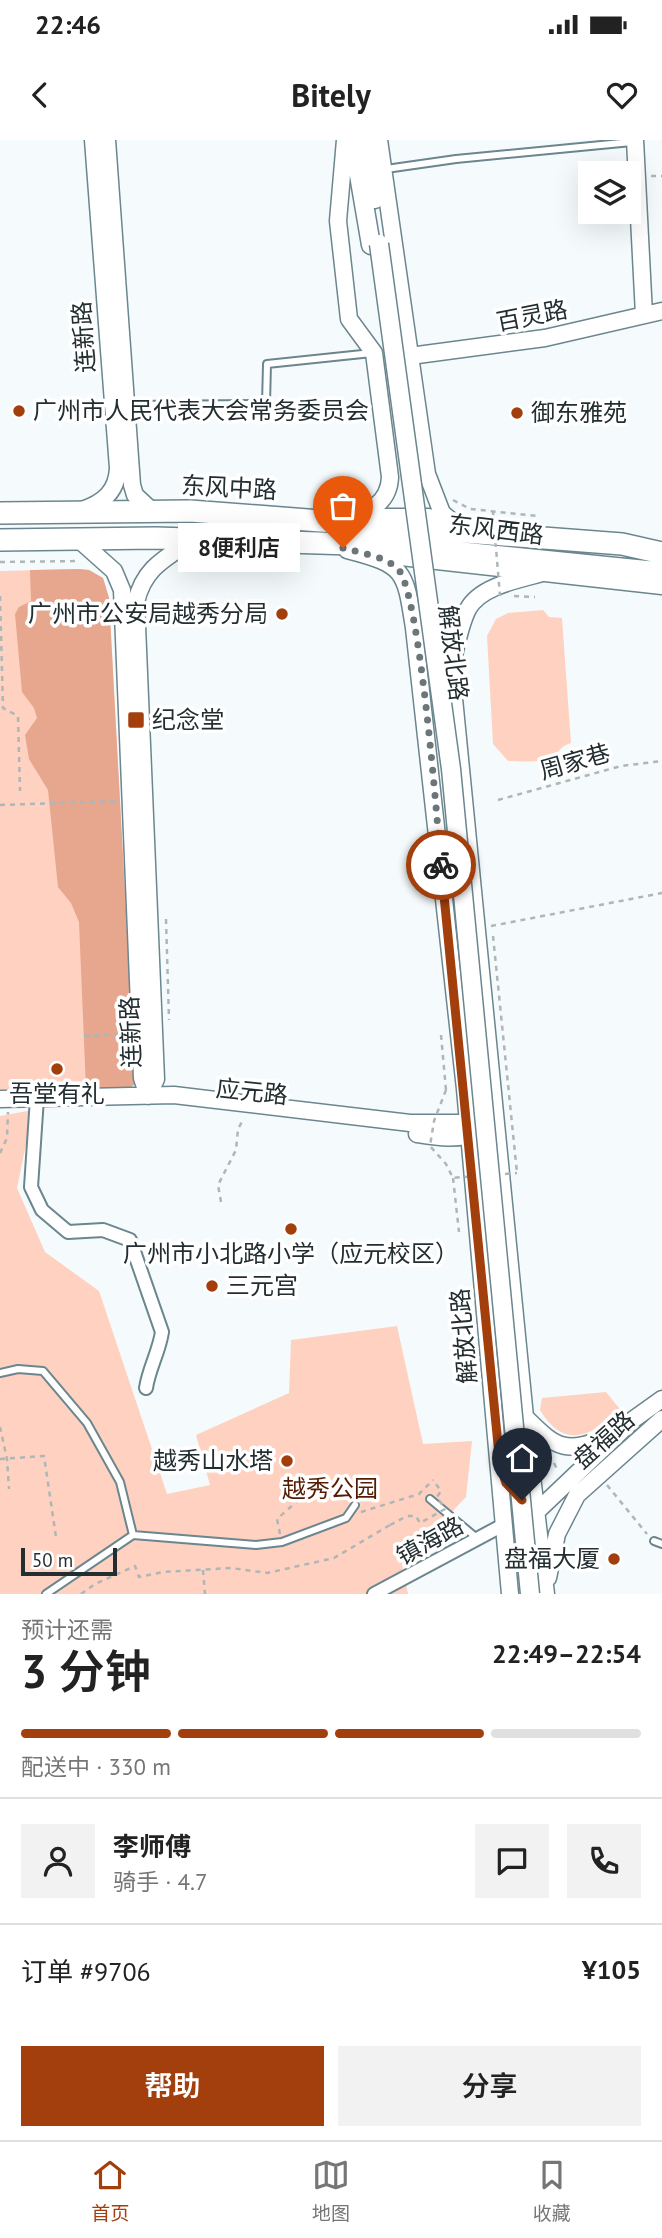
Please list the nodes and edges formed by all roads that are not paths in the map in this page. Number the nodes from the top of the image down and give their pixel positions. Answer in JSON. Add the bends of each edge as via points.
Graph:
{"nodes":[{"id":1,"x":93,"y":140,"type":"edge"},
{"id":2,"x":107,"y":140,"type":"edge"},
{"id":3,"x":345,"y":140,"type":"edge"},
{"id":4,"x":353,"y":140,"type":"edge"},
{"id":5,"x":370,"y":140,"type":"edge"},
{"id":6,"x":379,"y":140,"type":"edge"},
{"id":7,"x":635,"y":141,"type":"edge"},
{"id":8,"x":384,"y":169,"type":"junction"},
{"id":9,"x":375,"y":244,"type":"junction"},
{"id":10,"x":662,"y":311,"type":"edge"},
{"id":11,"x":644,"y":315,"type":"junction"},
{"id":12,"x":407,"y":334,"type":"junction"},
{"id":13,"x":374,"y":353,"type":"junction"},
{"id":14,"x":410,"y":356,"type":"junction"},
{"id":15,"x":126,"y":405,"type":"junction"},
{"id":16,"x":80,"y":510,"type":"junction"},
{"id":17,"x":151,"y":510,"type":"junction"},
{"id":18,"x":0,"y":513,"type":"edge"},
{"id":19,"x":341,"y":521,"type":"junction"},
{"id":20,"x":465,"y":532,"type":"junction"},
{"id":21,"x":77,"y":538,"type":"junction"},
{"id":22,"x":194,"y":539,"type":"junction"},
{"id":23,"x":0,"y":540,"type":"edge"},
{"id":24,"x":324,"y":544,"type":"junction"},
{"id":25,"x":622,"y":544,"type":"junction"},
{"id":26,"x":662,"y":546,"type":"edge"},
{"id":27,"x":662,"y":553,"type":"edge"},
{"id":28,"x":567,"y":565,"type":"junction"},
{"id":29,"x":662,"y":573,"type":"edge"},
{"id":30,"x":545,"y":575,"type":"junction"},
{"id":31,"x":603,"y":579,"type":"junction"},
{"id":32,"x":662,"y":586,"type":"edge"},
{"id":33,"x":662,"y":592,"type":"edge"},
{"id":34,"x":419,"y":660,"type":"junction"},
{"id":35,"x":451,"y":668,"type":"junction"},
{"id":36,"x":148,"y":1096,"type":"junction"},
{"id":37,"x":37,"y":1098,"type":"junction"},
{"id":38,"x":0,"y":1099,"type":"edge"},
{"id":39,"x":496,"y":1121,"type":"junction"},
{"id":40,"x":469,"y":1130,"type":"junction"},
{"id":41,"x":0,"y":1373,"type":"edge"},
{"id":42,"x":146,"y":1388,"type":"dead end"},
{"id":43,"x":662,"y":1399,"type":"edge"},
{"id":44,"x":525,"y":1417,"type":"junction"},
{"id":45,"x":662,"y":1419,"type":"edge"},
{"id":46,"x":617,"y":1434,"type":"junction"},
{"id":47,"x":500,"y":1465,"type":"junction"},
{"id":48,"x":577,"y":1495,"type":"junction"},
{"id":49,"x":430,"y":1499,"type":"dead end"},
{"id":50,"x":355,"y":1505,"type":"dead end"},
{"id":51,"x":539,"y":1506,"type":"junction"},
{"id":52,"x":505,"y":1524,"type":"junction"},
{"id":53,"x":133,"y":1535,"type":"junction"},
{"id":54,"x":478,"y":1539,"type":"junction"},
{"id":55,"x":506,"y":1542,"type":"junction"},
{"id":56,"x":654,"y":1542,"type":"road end"},
{"id":57,"x":662,"y":1544,"type":"edge"},
{"id":58,"x":540,"y":1593,"type":"edge"},
{"id":59,"x":46,"y":1594,"type":"edge"},
{"id":60,"x":374,"y":1594,"type":"edge"},
{"id":61,"x":510,"y":1594,"type":"edge"},
{"id":62,"x":523,"y":1594,"type":"edge"}],
"edges":[{"from":1,"to":16,"type":"main road","name":"连新路","via":[[118,478],[110,494],[97,505]]},
{"from":2,"to":15,"type":"main road","name":"连新路"},
{"from":3,"to":13,"type":"main road","via":[[338,221],[349,319]]},
{"from":4,"to":9,"type":"main road","name":"解放北路"},
{"from":5,"to":9,"type":"main road","name":"解放北路"},
{"from":6,"to":8,"type":"main road"},
{"from":7,"to":8,"type":"lane"},
{"from":7,"to":11,"type":"main road"},
{"from":8,"to":12,"type":"main road"},
{"from":9,"to":58,"type":"main road","name":"解放北路","bridge":true,"via":[[451,769]]},
{"from":9,"to":62,"type":"main road","name":"解放北路","via":[[437,715]]},
{"from":10,"to":11,"type":"main road","name":"百灵路"},
{"from":11,"to":14,"type":"main road","name":"百灵路","via":[[545,338]]},
{"from":12,"to":13,"type":"main road","via":[[399,346]]},
{"from":12,"to":14,"type":"main road"},
{"from":13,"to":15,"type":"lane","via":[[267,364],[266,404]]},
{"from":13,"to":19,"type":"main road","via":[[390,486],[375,508]]},
{"from":14,"to":20,"type":"main road","via":[[429,484],[442,513]]},
{"from":15,"to":17,"type":"main road","name":"连新路","via":[[132,485],[135,495]]},
{"from":16,"to":17,"type":"highway","name":"东风中路"},
{"from":16,"to":18,"type":"highway","name":"东风中路"},
{"from":17,"to":19,"type":"highway","name":"东风中路"},
{"from":19,"to":20,"type":"highway","name":"东风中路"},
{"from":20,"to":25,"type":"highway","name":"东风中路"},
{"from":21,"to":22,"type":"highway"},
{"from":21,"to":23,"type":"highway"},
{"from":21,"to":36,"type":"main road","name":"连新路","via":[[114,571],[122,590],[142,1079]]},
{"from":22,"to":24,"type":"highway"},
{"from":22,"to":36,"type":"main road","name":"连新路","via":[[150,570],[139,586],[136,602],[156,1079]]},
{"from":24,"to":28,"type":"highway","name":"东风西路","via":[[403,546]]},
{"from":24,"to":30,"type":"main road","via":[[405,559]]},
{"from":24,"to":34,"type":"main road","name":"解放北路","via":[[379,558],[398,570],[411,608]]},
{"from":25,"to":26,"type":"main road"},
{"from":25,"to":27,"type":"highway","name":"东风中路"},
{"from":28,"to":29,"type":"highway","name":"东风西路"},
{"from":28,"to":30,"type":"main road","name":"解放北路"},
{"from":30,"to":31,"type":"main road"},
{"from":30,"to":35,"type":"main road","name":"解放北路","via":[[493,587],[475,600],[464,620]]},
{"from":31,"to":32,"type":"main road"},
{"from":31,"to":33,"type":"main road"},
{"from":34,"to":35,"type":"main road","via":[[426,649],[439,647]]},
{"from":34,"to":40,"type":"main road","name":"解放北路"},
{"from":35,"to":39,"type":"main road","name":"解放北路","via":[[485,927]]},
{"from":36,"to":37,"type":"main road","name":"应元路"},
{"from":36,"to":40,"type":"main road","via":[[174,1095]]},
{"from":36,"to":40,"type":"main road","name":"应元路","via":[[169,1105],[423,1135]]},
{"from":37,"to":38,"type":"main road","name":"应元路"},
{"from":37,"to":42,"type":"street","via":[[31,1187],[42,1210],[68,1232],[103,1230],[130,1240],[162,1332]]},
{"from":39,"to":40,"type":"main road"},
{"from":39,"to":44,"type":"main road","name":"解放北路"},
{"from":40,"to":47,"type":"main road","name":"解放北路"},
{"from":41,"to":53,"type":"lane","via":[[18,1368],[43,1371],[87,1423],[120,1482]]},
{"from":43,"to":46,"type":"main road"},
{"from":44,"to":46,"type":"main road","via":[[559,1446],[580,1446]]},
{"from":44,"to":51,"type":"main road","name":"解放北路"},
{"from":45,"to":48,"type":"main road","name":"盘福路"},
{"from":46,"to":51,"type":"main road"},
{"from":47,"to":51,"type":"main road","via":[[512,1492]]},
{"from":47,"to":52,"type":"main road","name":"解放北路"},
{"from":48,"to":51,"type":"main road"},
{"from":48,"to":58,"type":"main road","via":[[557,1534]]},
{"from":49,"to":54,"type":"lane"},
{"from":50,"to":53,"type":"lane","via":[[346,1518],[282,1542],[256,1545]]},
{"from":51,"to":55,"type":"main road"},
{"from":51,"to":58,"type":"main road","name":"解放北路"},
{"from":52,"to":54,"type":"street","name":"镇海路"},
{"from":52,"to":55,"type":"main road","name":"解放北路"},
{"from":53,"to":59,"type":"lane"},
{"from":54,"to":60,"type":"street","name":"镇海路"},
{"from":55,"to":61,"type":"main road","name":"解放北路"},
{"from":56,"to":57,"type":"lane"}]}
